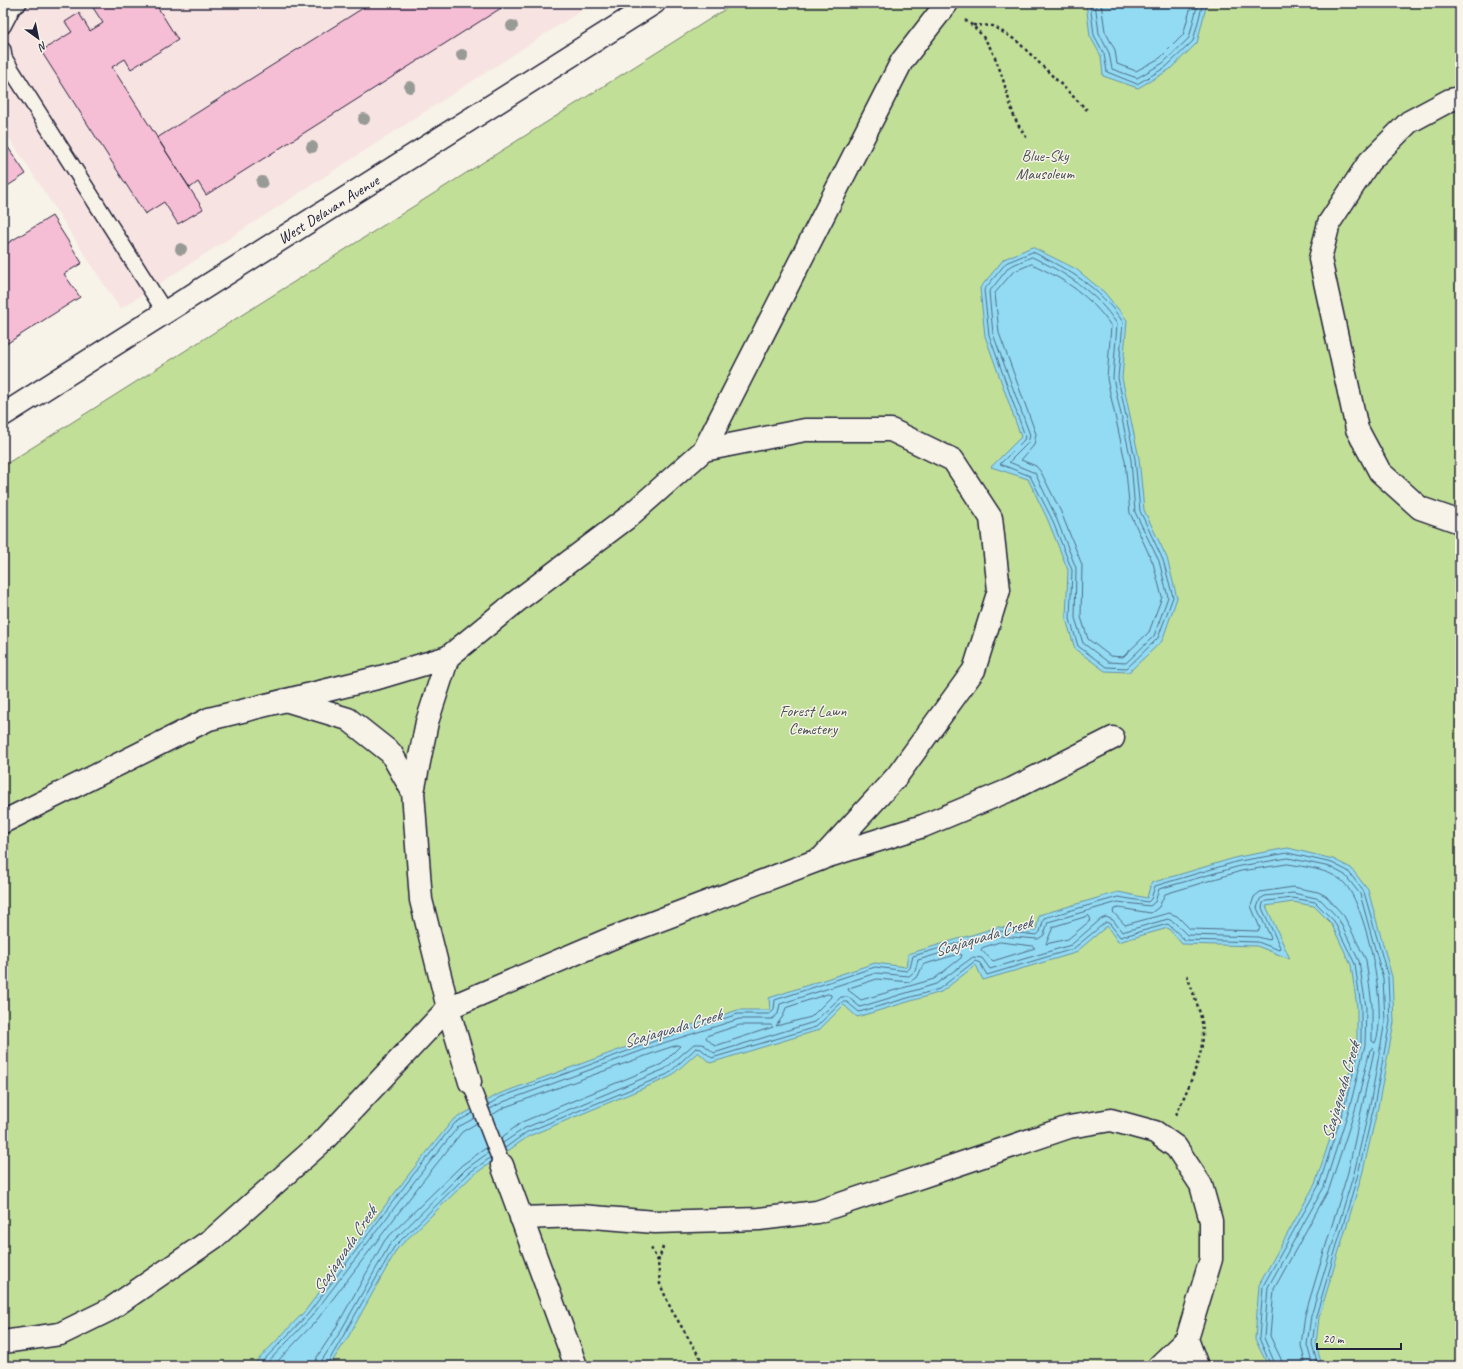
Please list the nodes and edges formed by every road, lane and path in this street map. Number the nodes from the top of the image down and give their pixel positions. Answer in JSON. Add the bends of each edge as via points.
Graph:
{"nodes":[{"id":1,"x":19,"y":3,"type":"edge"},
{"id":2,"x":654,"y":3,"type":"edge"},
{"id":3,"x":946,"y":5,"type":"edge"},
{"id":4,"x":973,"y":25,"type":"junction"},
{"id":5,"x":3,"y":26,"type":"edge"},
{"id":6,"x":3,"y":50,"type":"edge"},
{"id":7,"x":1460,"y":98,"type":"edge"},
{"id":8,"x":1088,"y":110,"type":"dead end"},
{"id":9,"x":1028,"y":140,"type":"dead end"},
{"id":10,"x":165,"y":312,"type":"junction"},
{"id":11,"x":3,"y":415,"type":"edge"},
{"id":12,"x":704,"y":450,"type":"junction"},
{"id":13,"x":1460,"y":522,"type":"edge"},
{"id":14,"x":448,"y":657,"type":"junction"},
{"id":15,"x":283,"y":700,"type":"junction"},
{"id":16,"x":1112,"y":738,"type":"dead end"},
{"id":17,"x":413,"y":792,"type":"junction"},
{"id":18,"x":3,"y":822,"type":"edge"},
{"id":19,"x":821,"y":859,"type":"junction"},
{"id":20,"x":1187,"y":974,"type":"dead end"},
{"id":21,"x":448,"y":1008,"type":"junction"},
{"id":22,"x":470,"y":1082,"type":"joint"},
{"id":23,"x":1164,"y":1139,"type":"junction"},
{"id":24,"x":502,"y":1165,"type":"joint"},
{"id":25,"x":521,"y":1218,"type":"junction"},
{"id":26,"x":678,"y":1221,"type":"junction"},
{"id":27,"x":1187,"y":1339,"type":"junction"},
{"id":28,"x":3,"y":1342,"type":"edge"},
{"id":29,"x":576,"y":1366,"type":"edge"},
{"id":30,"x":705,"y":1366,"type":"edge"},
{"id":31,"x":1159,"y":1366,"type":"edge"},
{"id":32,"x":1197,"y":1366,"type":"edge"}],
"edges":[{"from":1,"to":5,"type":"lane","via":[[13,7]]},
{"from":2,"to":10,"type":"street","name":"West Delavan Avenue"},
{"from":3,"to":4,"type":"path"},
{"from":3,"to":12,"type":"street","via":[[902,61]]},
{"from":4,"to":8,"type":"path","via":[[993,26],[1017,41]]},
{"from":4,"to":9,"type":"path","via":[[990,47],[1005,81],[1013,115]]},
{"from":6,"to":10,"type":"lane","via":[[4,58]]},
{"from":7,"to":13,"type":"street","via":[[1450,100],[1408,122],[1369,162],[1330,223],[1320,259],[1357,429],[1380,472],[1420,508]]},
{"from":10,"to":11,"type":"street","name":"West Delavan Avenue"},
{"from":12,"to":14,"type":"street","via":[[627,518]]},
{"from":12,"to":19,"type":"street","via":[[805,430],[891,430],[953,460],[991,518],[999,590],[974,670],[897,776]]},
{"from":14,"to":15,"type":"street","via":[[381,677]]},
{"from":14,"to":17,"type":"street","via":[[427,722]]},
{"from":15,"to":17,"type":"street","via":[[348,719],[391,753]]},
{"from":15,"to":18,"type":"street","via":[[210,720]]},
{"from":16,"to":19,"type":"street","via":[[1012,789],[923,826]]},
{"from":17,"to":21,"type":"street","via":[[421,900]]},
{"from":19,"to":21,"type":"street","via":[[612,938]]},
{"from":20,"to":23,"type":"path","via":[[1200,1013],[1203,1034],[1198,1060]]},
{"from":21,"to":22,"type":"street"},
{"from":21,"to":28,"type":"street","via":[[324,1140],[215,1237],[109,1310],[60,1334]]},
{"from":22,"to":24,"type":"lane"},
{"from":23,"to":26,"type":"street","via":[[1155,1132],[1111,1120],[1069,1127],[817,1212],[759,1219]]},
{"from":23,"to":27,"type":"street","via":[[1176,1147],[1201,1185],[1211,1220],[1211,1259]]},
{"from":24,"to":25,"type":"street"},
{"from":25,"to":26,"type":"street","via":[[581,1216],[655,1222]]},
{"from":25,"to":29,"type":"street"},
{"from":26,"to":30,"type":"path","via":[[664,1245],[658,1262],[660,1284],[671,1309]]},
{"from":27,"to":31,"type":"street"},
{"from":27,"to":32,"type":"street"}]}
